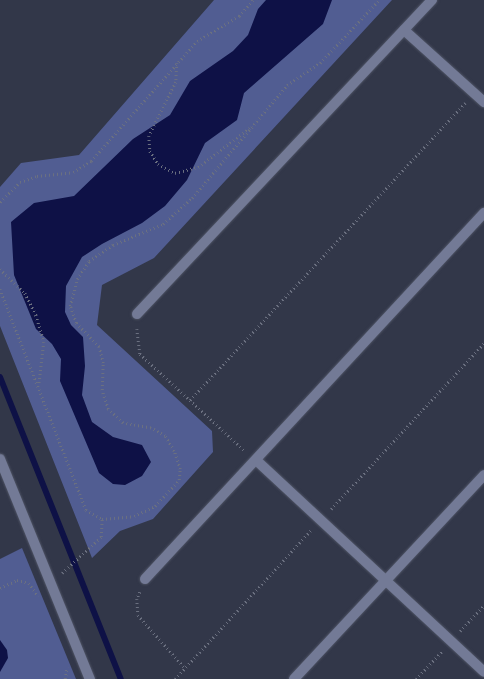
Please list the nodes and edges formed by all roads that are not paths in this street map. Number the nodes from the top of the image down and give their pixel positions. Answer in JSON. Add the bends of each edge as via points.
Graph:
{"nodes":[{"id":1,"x":432,"y":0,"type":"edge"},
{"id":2,"x":404,"y":30,"type":"junction"},
{"id":3,"x":484,"y":102,"type":"edge"},
{"id":4,"x":484,"y":213,"type":"edge"},
{"id":5,"x":137,"y":314,"type":"road end"},
{"id":6,"x":0,"y":459,"type":"edge"},
{"id":7,"x":256,"y":460,"type":"junction"},
{"id":8,"x":484,"y":475,"type":"edge"},
{"id":9,"x":145,"y":579,"type":"road end"},
{"id":10,"x":385,"y":581,"type":"junction"},
{"id":11,"x":484,"y":672,"type":"edge"},
{"id":12,"x":90,"y":679,"type":"edge"},
{"id":13,"x":294,"y":679,"type":"edge"}],
"edges":[{"from":1,"to":2,"type":"street"},
{"from":2,"to":3,"type":"street"},
{"from":2,"to":5,"type":"street"},
{"from":4,"to":7,"type":"street"},
{"from":6,"to":12,"type":"street"},
{"from":7,"to":9,"type":"street"},
{"from":7,"to":10,"type":"street"},
{"from":8,"to":10,"type":"street"},
{"from":10,"to":11,"type":"street"},
{"from":10,"to":13,"type":"street"}]}
